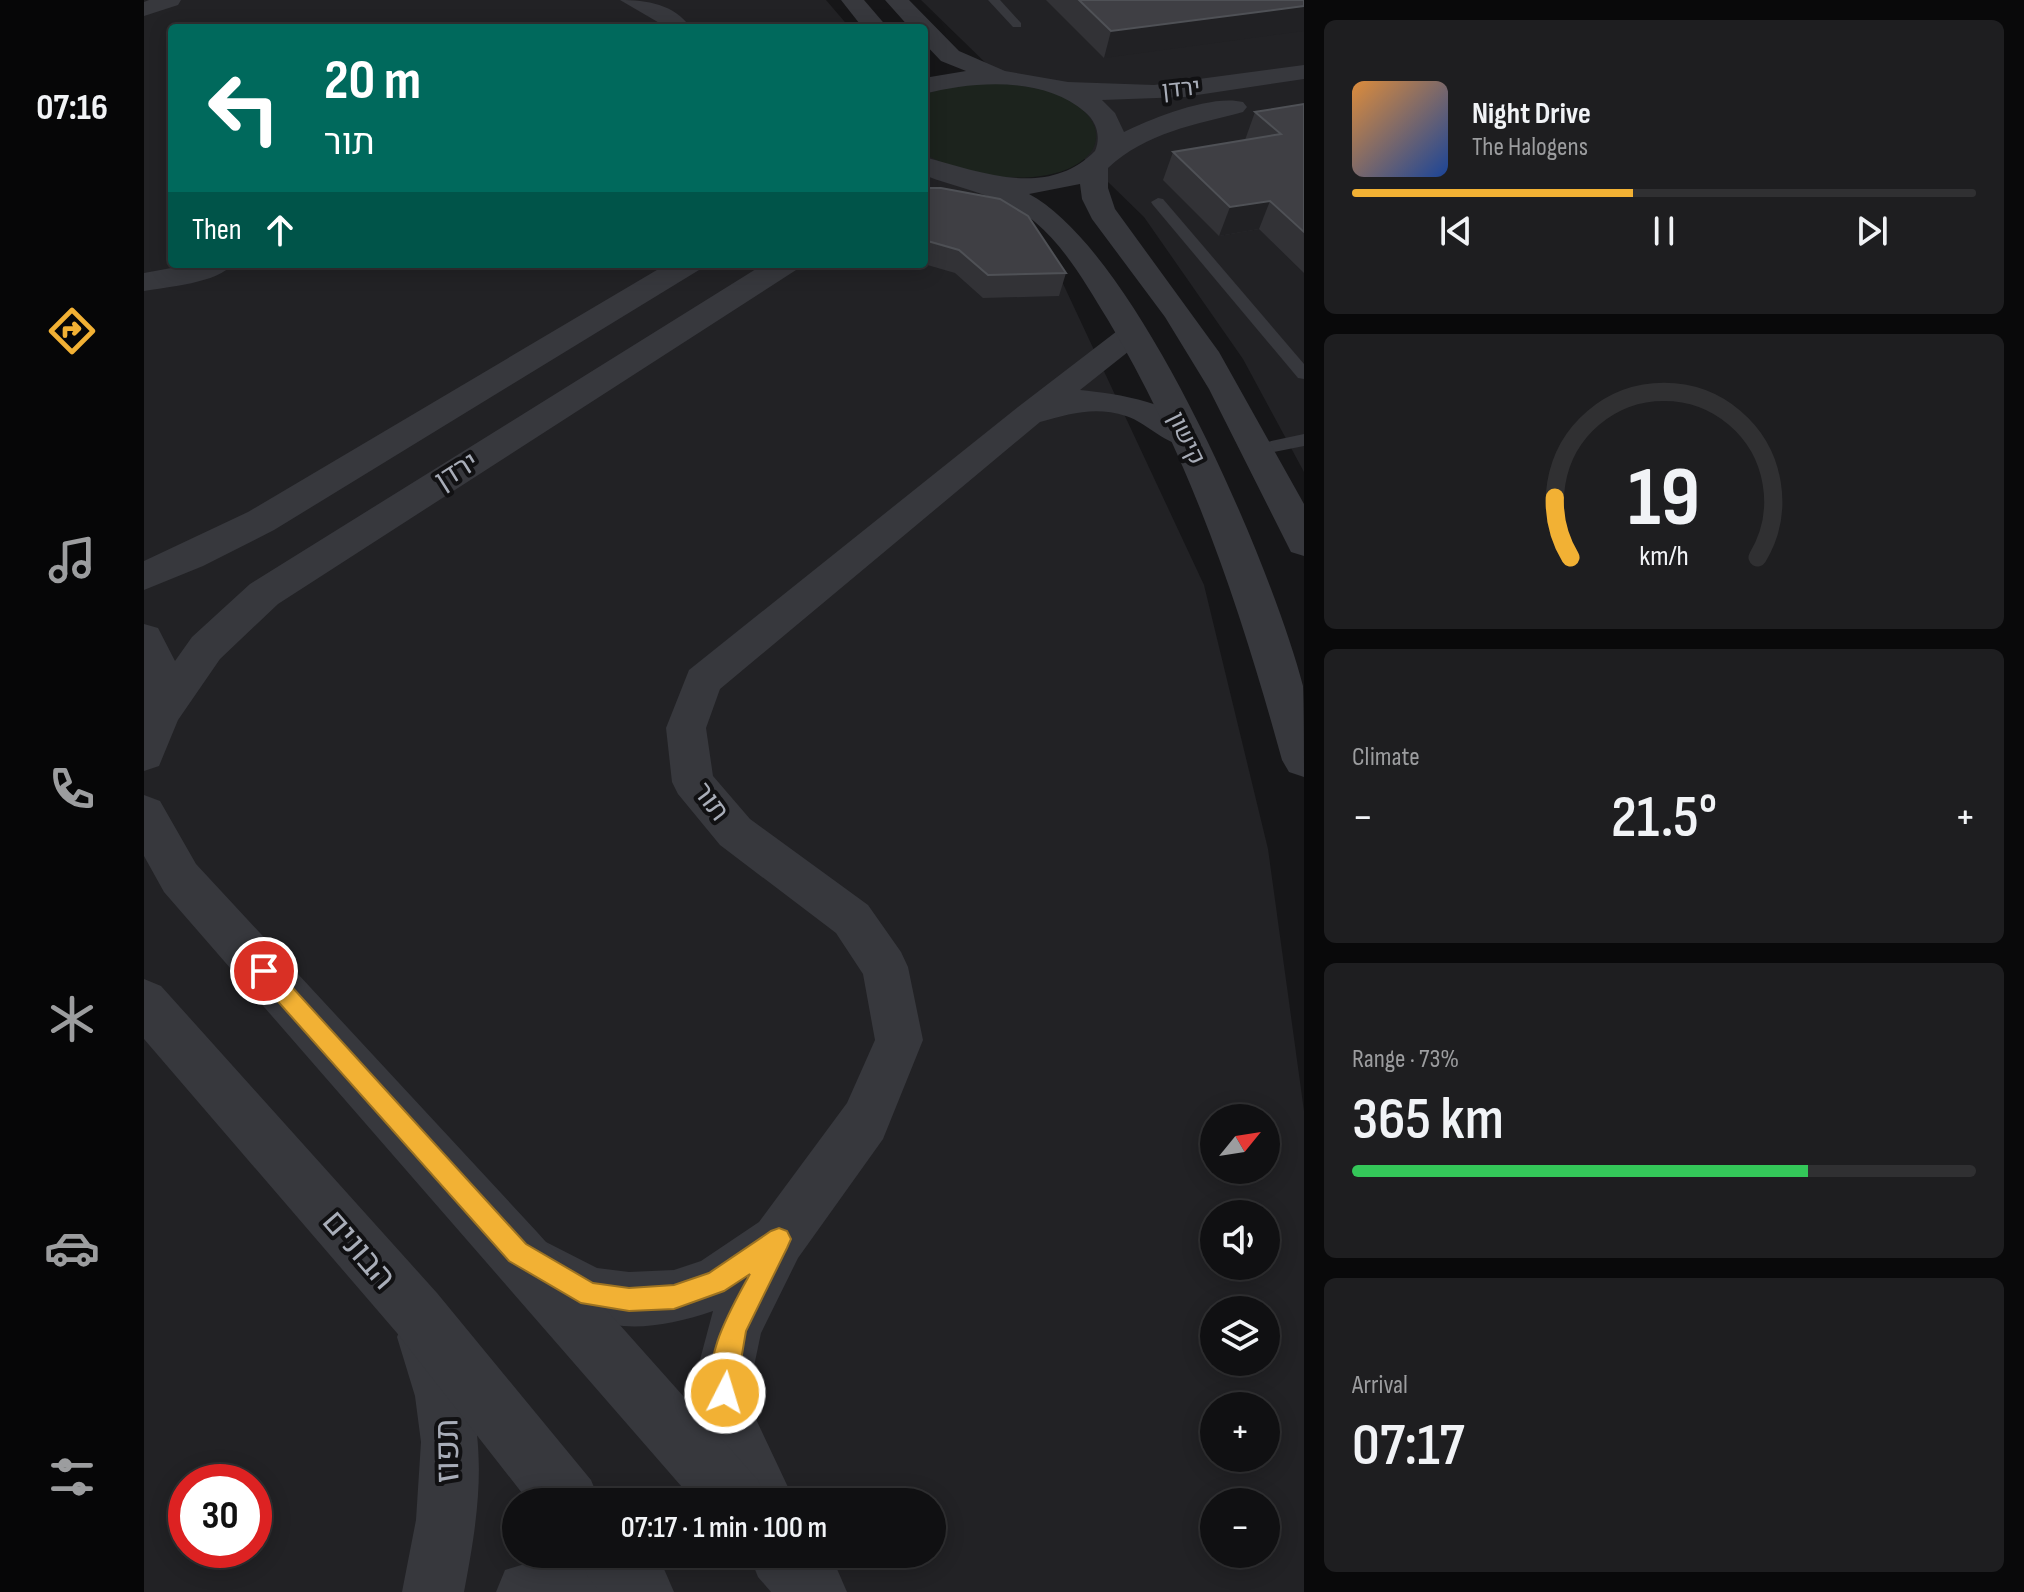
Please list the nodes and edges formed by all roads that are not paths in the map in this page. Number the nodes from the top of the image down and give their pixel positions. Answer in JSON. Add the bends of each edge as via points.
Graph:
{"nodes":[{"id":1,"x":170,"y":0,"type":"edge"},
{"id":2,"x":631,"y":0,"type":"edge"},
{"id":3,"x":852,"y":0,"type":"edge"},
{"id":4,"x":896,"y":0,"type":"edge"},
{"id":5,"x":994,"y":0,"type":"edge"},
{"id":6,"x":144,"y":9,"type":"edge"},
{"id":7,"x":676,"y":24,"type":"edge"},
{"id":8,"x":873,"y":24,"type":"edge"},
{"id":9,"x":918,"y":24,"type":"edge"},
{"id":10,"x":1017,"y":25,"type":"dead end"},
{"id":11,"x":928,"y":34,"type":"edge"},
{"id":12,"x":1304,"y":72,"type":"edge"},
{"id":13,"x":1004,"y":76,"type":"junction"},
{"id":14,"x":928,"y":85,"type":"edge"},
{"id":15,"x":1058,"y":88,"type":"junction"},
{"id":16,"x":1304,"y":97,"type":"edge"},
{"id":17,"x":1099,"y":162,"type":"junction"},
{"id":18,"x":928,"y":166,"type":"edge"},
{"id":19,"x":971,"y":181,"type":"junction"},
{"id":20,"x":928,"y":186,"type":"edge"},
{"id":21,"x":1158,"y":202,"type":"dead end"},
{"id":22,"x":208,"y":268,"type":"edge"},
{"id":23,"x":681,"y":268,"type":"edge"},
{"id":24,"x":779,"y":268,"type":"edge"},
{"id":25,"x":144,"y":282,"type":"edge"},
{"id":26,"x":1132,"y":334,"type":"junction"},
{"id":27,"x":1304,"y":374,"type":"edge"},
{"id":28,"x":1029,"y":414,"type":"junction"},
{"id":29,"x":1187,"y":437,"type":"junction"},
{"id":30,"x":1304,"y":440,"type":"edge"},
{"id":31,"x":1259,"y":449,"type":"junction"},
{"id":32,"x":1304,"y":543,"type":"edge"},
{"id":33,"x":144,"y":576,"type":"edge"},
{"id":34,"x":144,"y":639,"type":"edge"},
{"id":35,"x":149,"y":746,"type":"edge"},
{"id":36,"x":1304,"y":760,"type":"edge"},
{"id":37,"x":144,"y":814,"type":"edge"},
{"id":38,"x":144,"y":1002,"type":"edge"},
{"id":39,"x":779,"y":1239,"type":"junction"},
{"id":40,"x":517,"y":1252,"type":"junction"},
{"id":41,"x":417,"y":1313,"type":"junction"},
{"id":42,"x":558,"y":1488,"type":"edge"},
{"id":43,"x":724,"y":1488,"type":"edge"},
{"id":44,"x":757,"y":1488,"type":"edge"},
{"id":45,"x":622,"y":1568,"type":"edge"},
{"id":46,"x":433,"y":1592,"type":"edge"},
{"id":47,"x":527,"y":1592,"type":"edge"},
{"id":48,"x":580,"y":1592,"type":"edge"},
{"id":49,"x":641,"y":1592,"type":"edge"}],
"edges":[{"from":1,"to":6,"type":"street"},
{"from":2,"to":7,"type":"street"},
{"from":3,"to":8,"type":"street"},
{"from":4,"to":9,"type":"street"},
{"from":5,"to":10,"type":"lane"},
{"from":11,"to":13,"type":"street","via":[[950,56]]},
{"from":12,"to":15,"type":"street","name":"ירדן","via":[[1155,91]]},
{"from":13,"to":14,"type":"street","via":[[958,77]]},
{"from":13,"to":15,"type":"street"},
{"from":15,"to":17,"type":"street","name":"קישון","via":[[1102,116],[1111,133],[1109,150]]},
{"from":16,"to":17,"type":"street","name":"ירדן","via":[[1179,119],[1126,141]]},
{"from":17,"to":19,"type":"street","name":"ירדן","via":[[1043,183]]},
{"from":17,"to":31,"type":"street","name":"קישון","via":[[1092,180],[1104,216],[1188,327]]},
{"from":18,"to":19,"type":"street"},
{"from":19,"to":20,"type":"street"},
{"from":19,"to":26,"type":"street","name":"קישון","via":[[1018,200],[1052,223]]},
{"from":21,"to":27,"type":"lane"},
{"from":22,"to":25,"type":"street"},
{"from":23,"to":33,"type":"street","name":"ירדן","via":[[273,514]]},
{"from":24,"to":35,"type":"street","name":"ירדן","via":[[284,580],[206,648]]},
{"from":26,"to":28,"type":"street","name":"תור"},
{"from":26,"to":29,"type":"street","name":"קישון"},
{"from":28,"to":29,"type":"street","name":"תור","via":[[1076,400],[1130,406]]},
{"from":28,"to":39,"type":"street","name":"תור","via":[[703,681],[686,728],[693,782],[735,832],[852,919],[885,967],[899,1040],[865,1121]]},
{"from":29,"to":36,"type":"street","name":"קישון","via":[[1241,562]]},
{"from":30,"to":31,"type":"lane"},
{"from":31,"to":32,"type":"street","name":"קישון"},
{"from":34,"to":35,"type":"street","via":[[154,652],[162,682]]},
{"from":37,"to":40,"type":"street","via":[[180,878]]},
{"from":38,"to":41,"type":"street","name":"הבונים"},
{"from":39,"to":40,"type":"street","name":"תור","via":[[716,1283],[674,1297],[590,1295]]},
{"from":39,"to":44,"type":"street","name":"תור","via":[[734,1328],[725,1371],[725,1415]]},
{"from":40,"to":43,"type":"street"},
{"from":41,"to":42,"type":"street","name":"הבונים"},
{"from":41,"to":46,"type":"street","name":"תפוז","via":[[445,1399],[450,1471]]},
{"from":45,"to":49,"type":"street"},
{"from":47,"to":48,"type":"street"}]}
